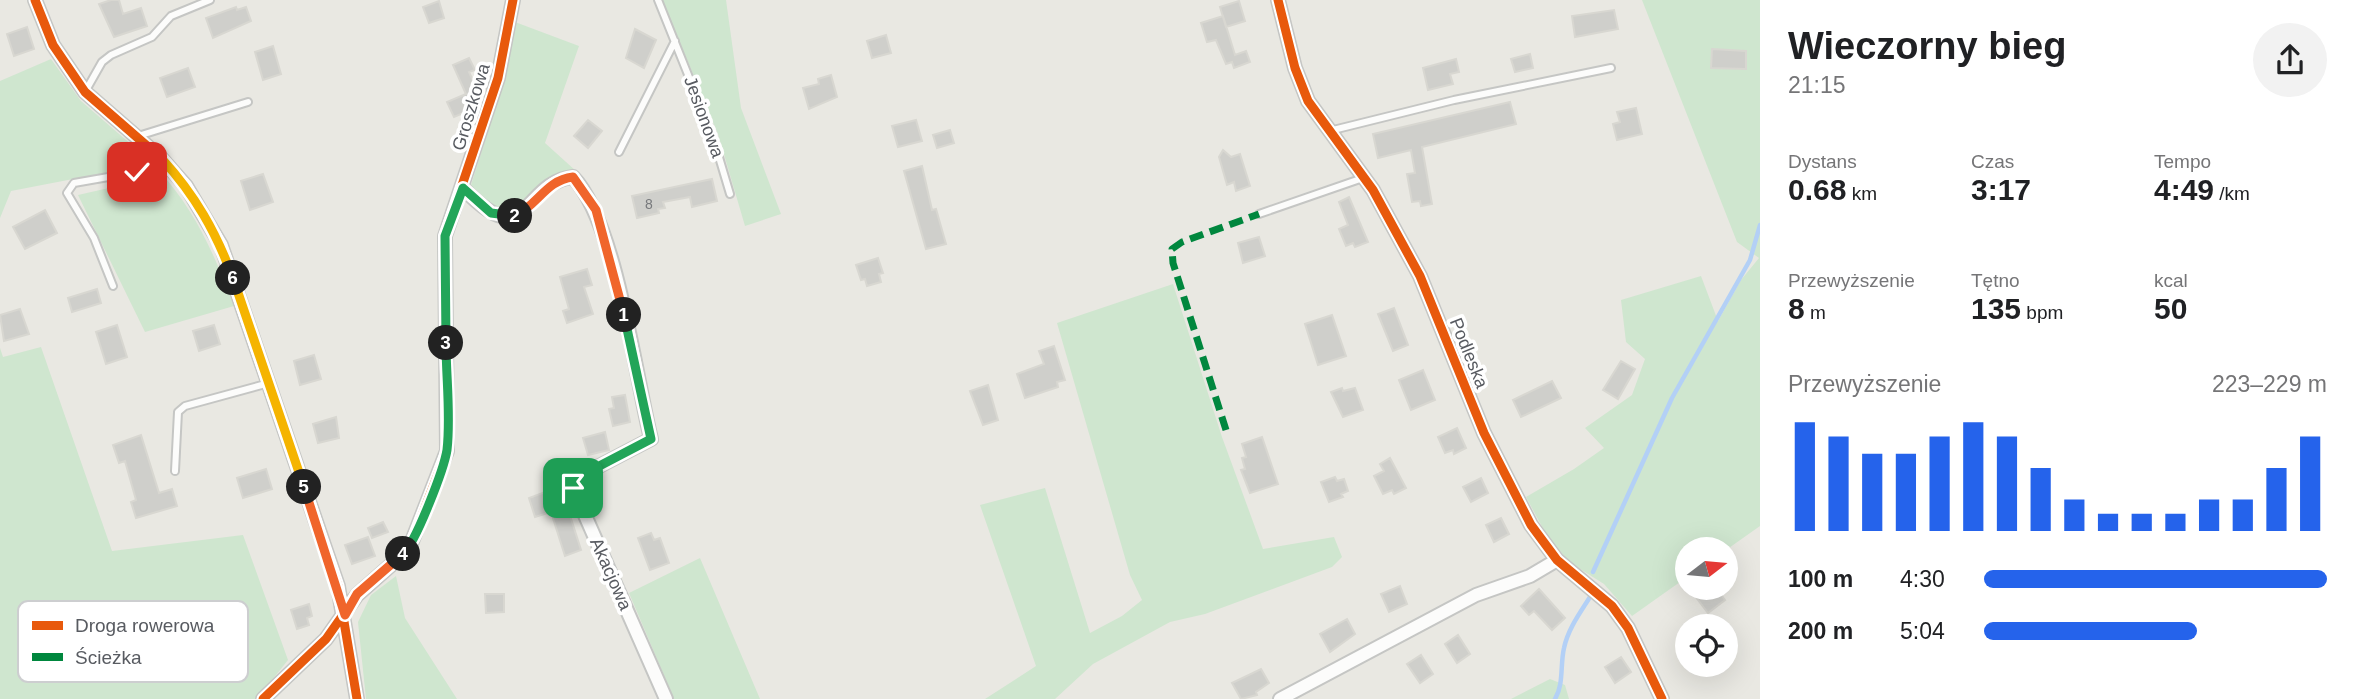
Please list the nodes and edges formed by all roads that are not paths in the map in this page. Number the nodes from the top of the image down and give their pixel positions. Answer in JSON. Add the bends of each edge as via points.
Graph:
{"nodes":[{"id":1,"x":34,"y":0,"type":"edge"},
{"id":2,"x":210,"y":0,"type":"edge"},
{"id":3,"x":513,"y":0,"type":"edge"},
{"id":4,"x":658,"y":0,"type":"edge"},
{"id":5,"x":1278,"y":0,"type":"edge"},
{"id":6,"x":675,"y":41,"type":"junction"},
{"id":7,"x":1611,"y":68,"type":"dead end"},
{"id":8,"x":85,"y":92,"type":"junction"},
{"id":9,"x":248,"y":102,"type":"dead end"},
{"id":10,"x":1327,"y":131,"type":"junction"},
{"id":11,"x":136,"y":136,"type":"junction"},
{"id":12,"x":619,"y":152,"type":"dead end"},
{"id":13,"x":162,"y":159,"type":"junction"},
{"id":14,"x":1363,"y":178,"type":"junction"},
{"id":15,"x":463,"y":188,"type":"junction"},
{"id":16,"x":730,"y":194,"type":"dead end"},
{"id":17,"x":1259,"y":214,"type":"dead end"},
{"id":18,"x":113,"y":286,"type":"dead end"},
{"id":19,"x":269,"y":383,"type":"junction"},
{"id":20,"x":174,"y":471,"type":"dead end"},
{"id":21,"x":1558,"y":560,"type":"junction"},
{"id":22,"x":345,"y":615,"type":"junction"},
{"id":23,"x":263,"y":699,"type":"edge"},
{"id":24,"x":357,"y":699,"type":"edge"},
{"id":25,"x":666,"y":699,"type":"edge"},
{"id":26,"x":1280,"y":699,"type":"edge"},
{"id":27,"x":1662,"y":699,"type":"edge"}],
"edges":[{"from":1,"to":8,"type":"street","via":[[53,45]]},
{"from":2,"to":8,"type":"lane","via":[[171,16],[152,37],[111,54]]},
{"from":3,"to":15,"type":"street","name":"Groszkowa","via":[[498,78]]},
{"from":4,"to":6,"type":"lane","name":"Jesionowa"},
{"from":5,"to":10,"type":"street","name":"Podleska","via":[[1295,68],[1308,102]]},
{"from":6,"to":12,"type":"lane","name":"Jesionowa"},
{"from":6,"to":16,"type":"lane","name":"Jesionowa"},
{"from":7,"to":10,"type":"lane"},
{"from":8,"to":11,"type":"street"},
{"from":9,"to":11,"type":"lane"},
{"from":10,"to":14,"type":"street","name":"Podleska"},
{"from":11,"to":13,"type":"street"},
{"from":13,"to":18,"type":"lane","via":[[137,172],[74,184],[67,193],[94,238]]},
{"from":13,"to":19,"type":"street","via":[[186,186],[220,245]]},
{"from":14,"to":17,"type":"lane"},
{"from":14,"to":21,"type":"street","name":"Podleska","via":[[1420,276],[1485,433],[1531,525]]},
{"from":15,"to":22,"type":"street","name":"Groszkowa","via":[[445,236],[447,451],[409,548],[357,594]]},
{"from":15,"to":25,"type":"street","name":"Akacjowa","via":[[484,209],[513,216],[531,206],[551,184],[573,177],[596,210],[651,439],[584,474],[573,488]]},
{"from":19,"to":20,"type":"lane","via":[[178,412]]},
{"from":19,"to":22,"type":"street"},
{"from":21,"to":26,"type":"street","via":[[1530,576],[1476,595]]},
{"from":21,"to":27,"type":"street","name":"Podleska","via":[[1612,606],[1628,628]]},
{"from":22,"to":23,"type":"street","name":"Groszkowa"},
{"from":22,"to":24,"type":"street"}]}
